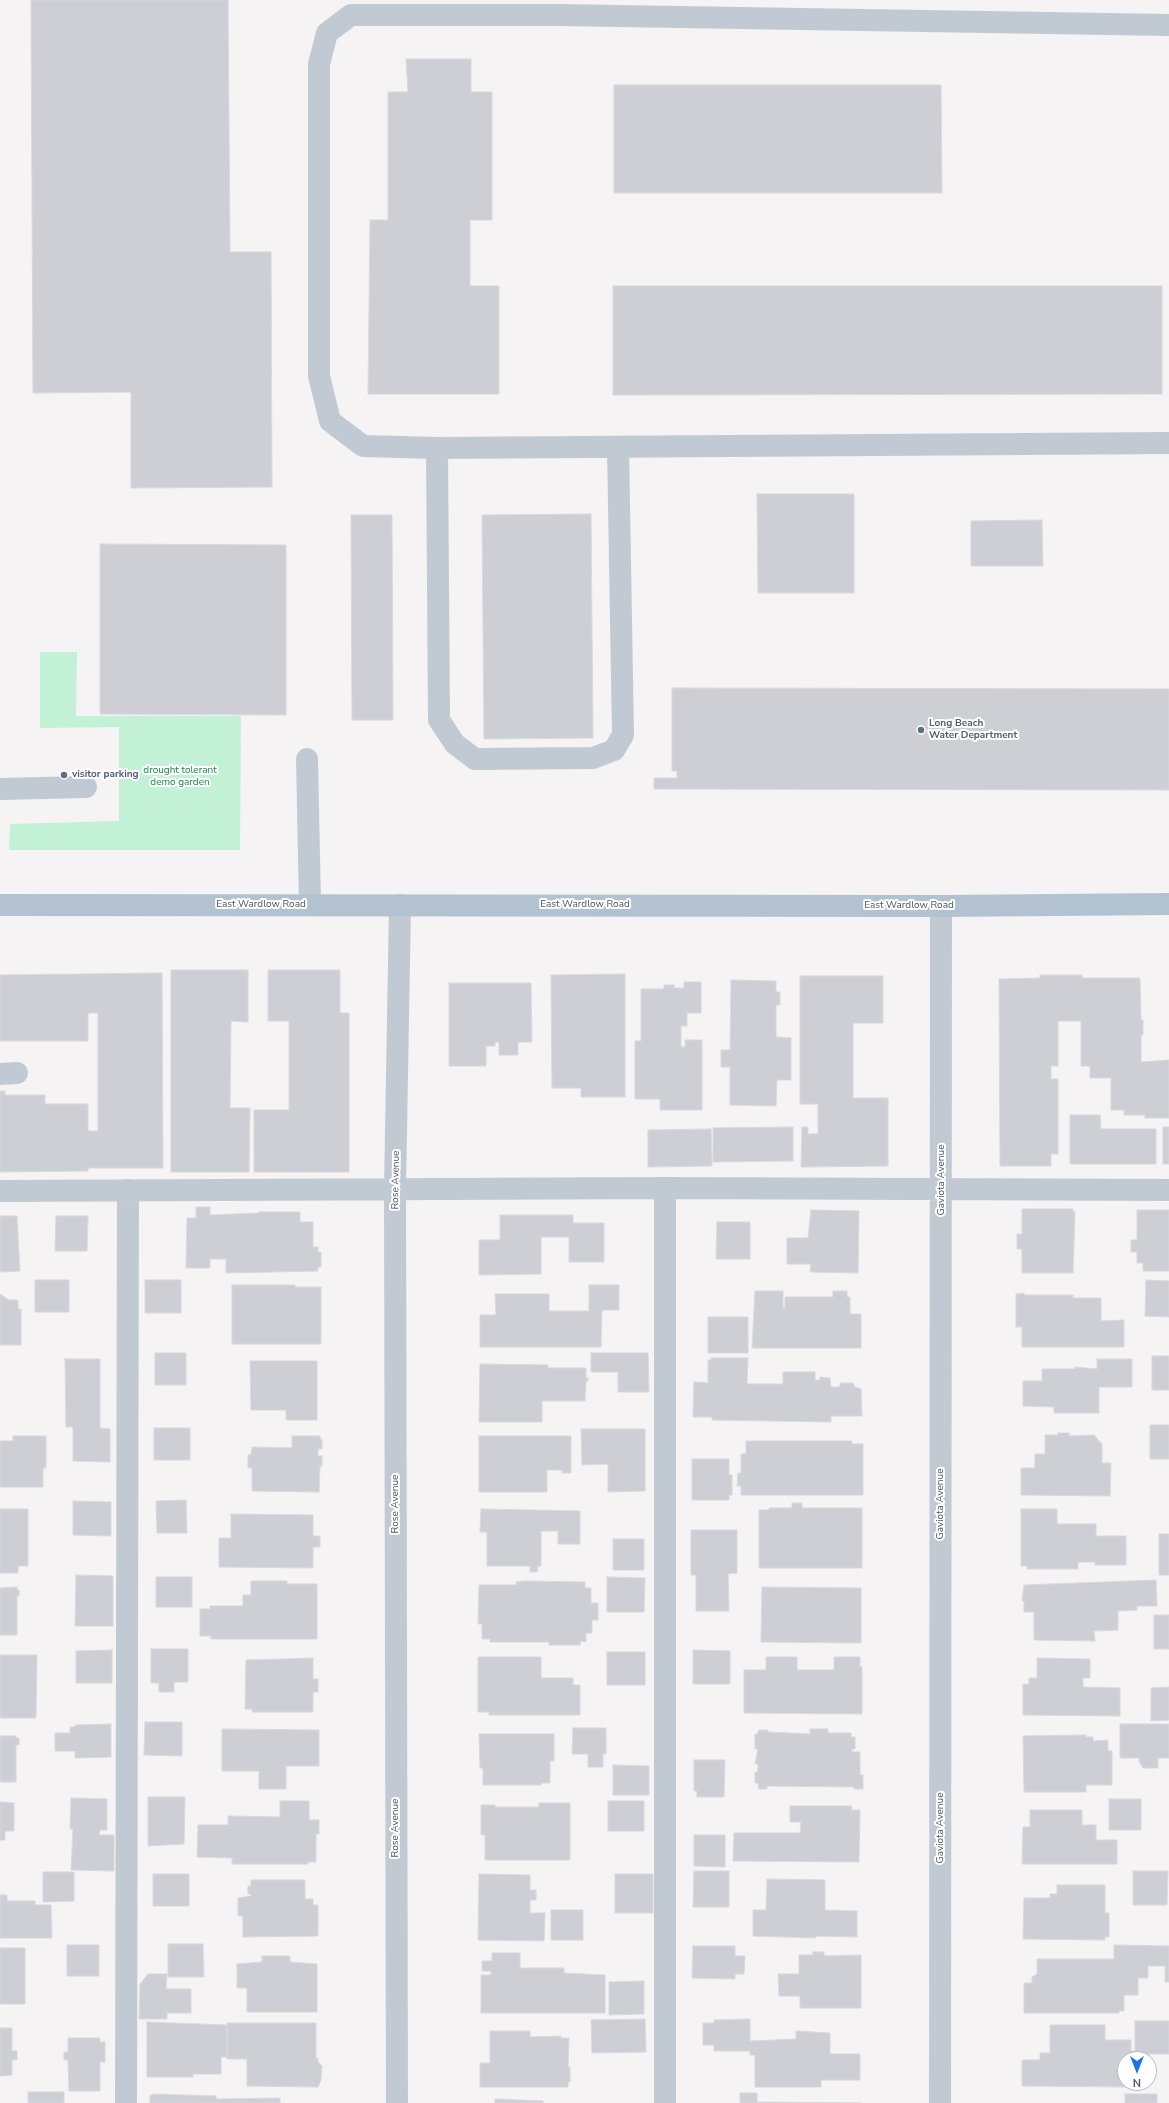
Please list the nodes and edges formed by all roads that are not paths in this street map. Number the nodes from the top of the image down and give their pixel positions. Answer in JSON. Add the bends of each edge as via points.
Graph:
{"nodes":[{"id":1,"x":557,"y":7,"type":"edge"},
{"id":2,"x":1169,"y":25,"type":"edge"},
{"id":3,"x":1169,"y":443,"type":"edge"},
{"id":4,"x":618,"y":447,"type":"junction"},
{"id":5,"x":437,"y":448,"type":"junction"},
{"id":6,"x":307,"y":759,"type":"dead end"},
{"id":7,"x":86,"y":787,"type":"dead end"},
{"id":8,"x":0,"y":789,"type":"edge"},
{"id":9,"x":1169,"y":904,"type":"edge"},
{"id":10,"x":0,"y":905,"type":"edge"},
{"id":11,"x":310,"y":905,"type":"junction"},
{"id":12,"x":400,"y":905,"type":"junction"},
{"id":13,"x":941,"y":906,"type":"junction"},
{"id":14,"x":665,"y":1188,"type":"junction"},
{"id":15,"x":942,"y":1188,"type":"junction"},
{"id":16,"x":395,"y":1189,"type":"junction"},
{"id":17,"x":128,"y":1190,"type":"junction"},
{"id":18,"x":1169,"y":1190,"type":"edge"},
{"id":19,"x":0,"y":1191,"type":"edge"},
{"id":20,"x":126,"y":2103,"type":"edge"},
{"id":21,"x":397,"y":2103,"type":"edge"},
{"id":22,"x":665,"y":2103,"type":"edge"},
{"id":23,"x":940,"y":2103,"type":"edge"}],
"edges":[{"from":1,"to":2,"type":"street"},
{"from":1,"to":5,"type":"street","via":[[352,15],[327,32],[318,64],[318,376],[330,421],[363,446]]},
{"from":3,"to":4,"type":"street"},
{"from":4,"to":5,"type":"street"},
{"from":4,"to":5,"type":"street","via":[[623,735],[614,750],[593,758],[483,759],[475,759],[455,744],[439,720]]},
{"from":6,"to":11,"type":"street"},
{"from":7,"to":8,"type":"street"},
{"from":9,"to":13,"type":"main road","name":"East Wardlow Road"},
{"from":10,"to":11,"type":"main road","name":"East Wardlow Road"},
{"from":11,"to":12,"type":"main road","name":"East Wardlow Road"},
{"from":12,"to":13,"type":"main road","name":"East Wardlow Road"},
{"from":12,"to":16,"type":"street","name":"Rose Avenue"},
{"from":13,"to":15,"type":"street","name":"Gaviota Avenue"},
{"from":14,"to":15,"type":"street"},
{"from":14,"to":16,"type":"street"},
{"from":14,"to":22,"type":"street"},
{"from":15,"to":18,"type":"street"},
{"from":15,"to":23,"type":"street","name":"Gaviota Avenue"},
{"from":16,"to":17,"type":"street"},
{"from":16,"to":21,"type":"street","name":"Rose Avenue"},
{"from":17,"to":19,"type":"street"},
{"from":17,"to":20,"type":"street"}]}
